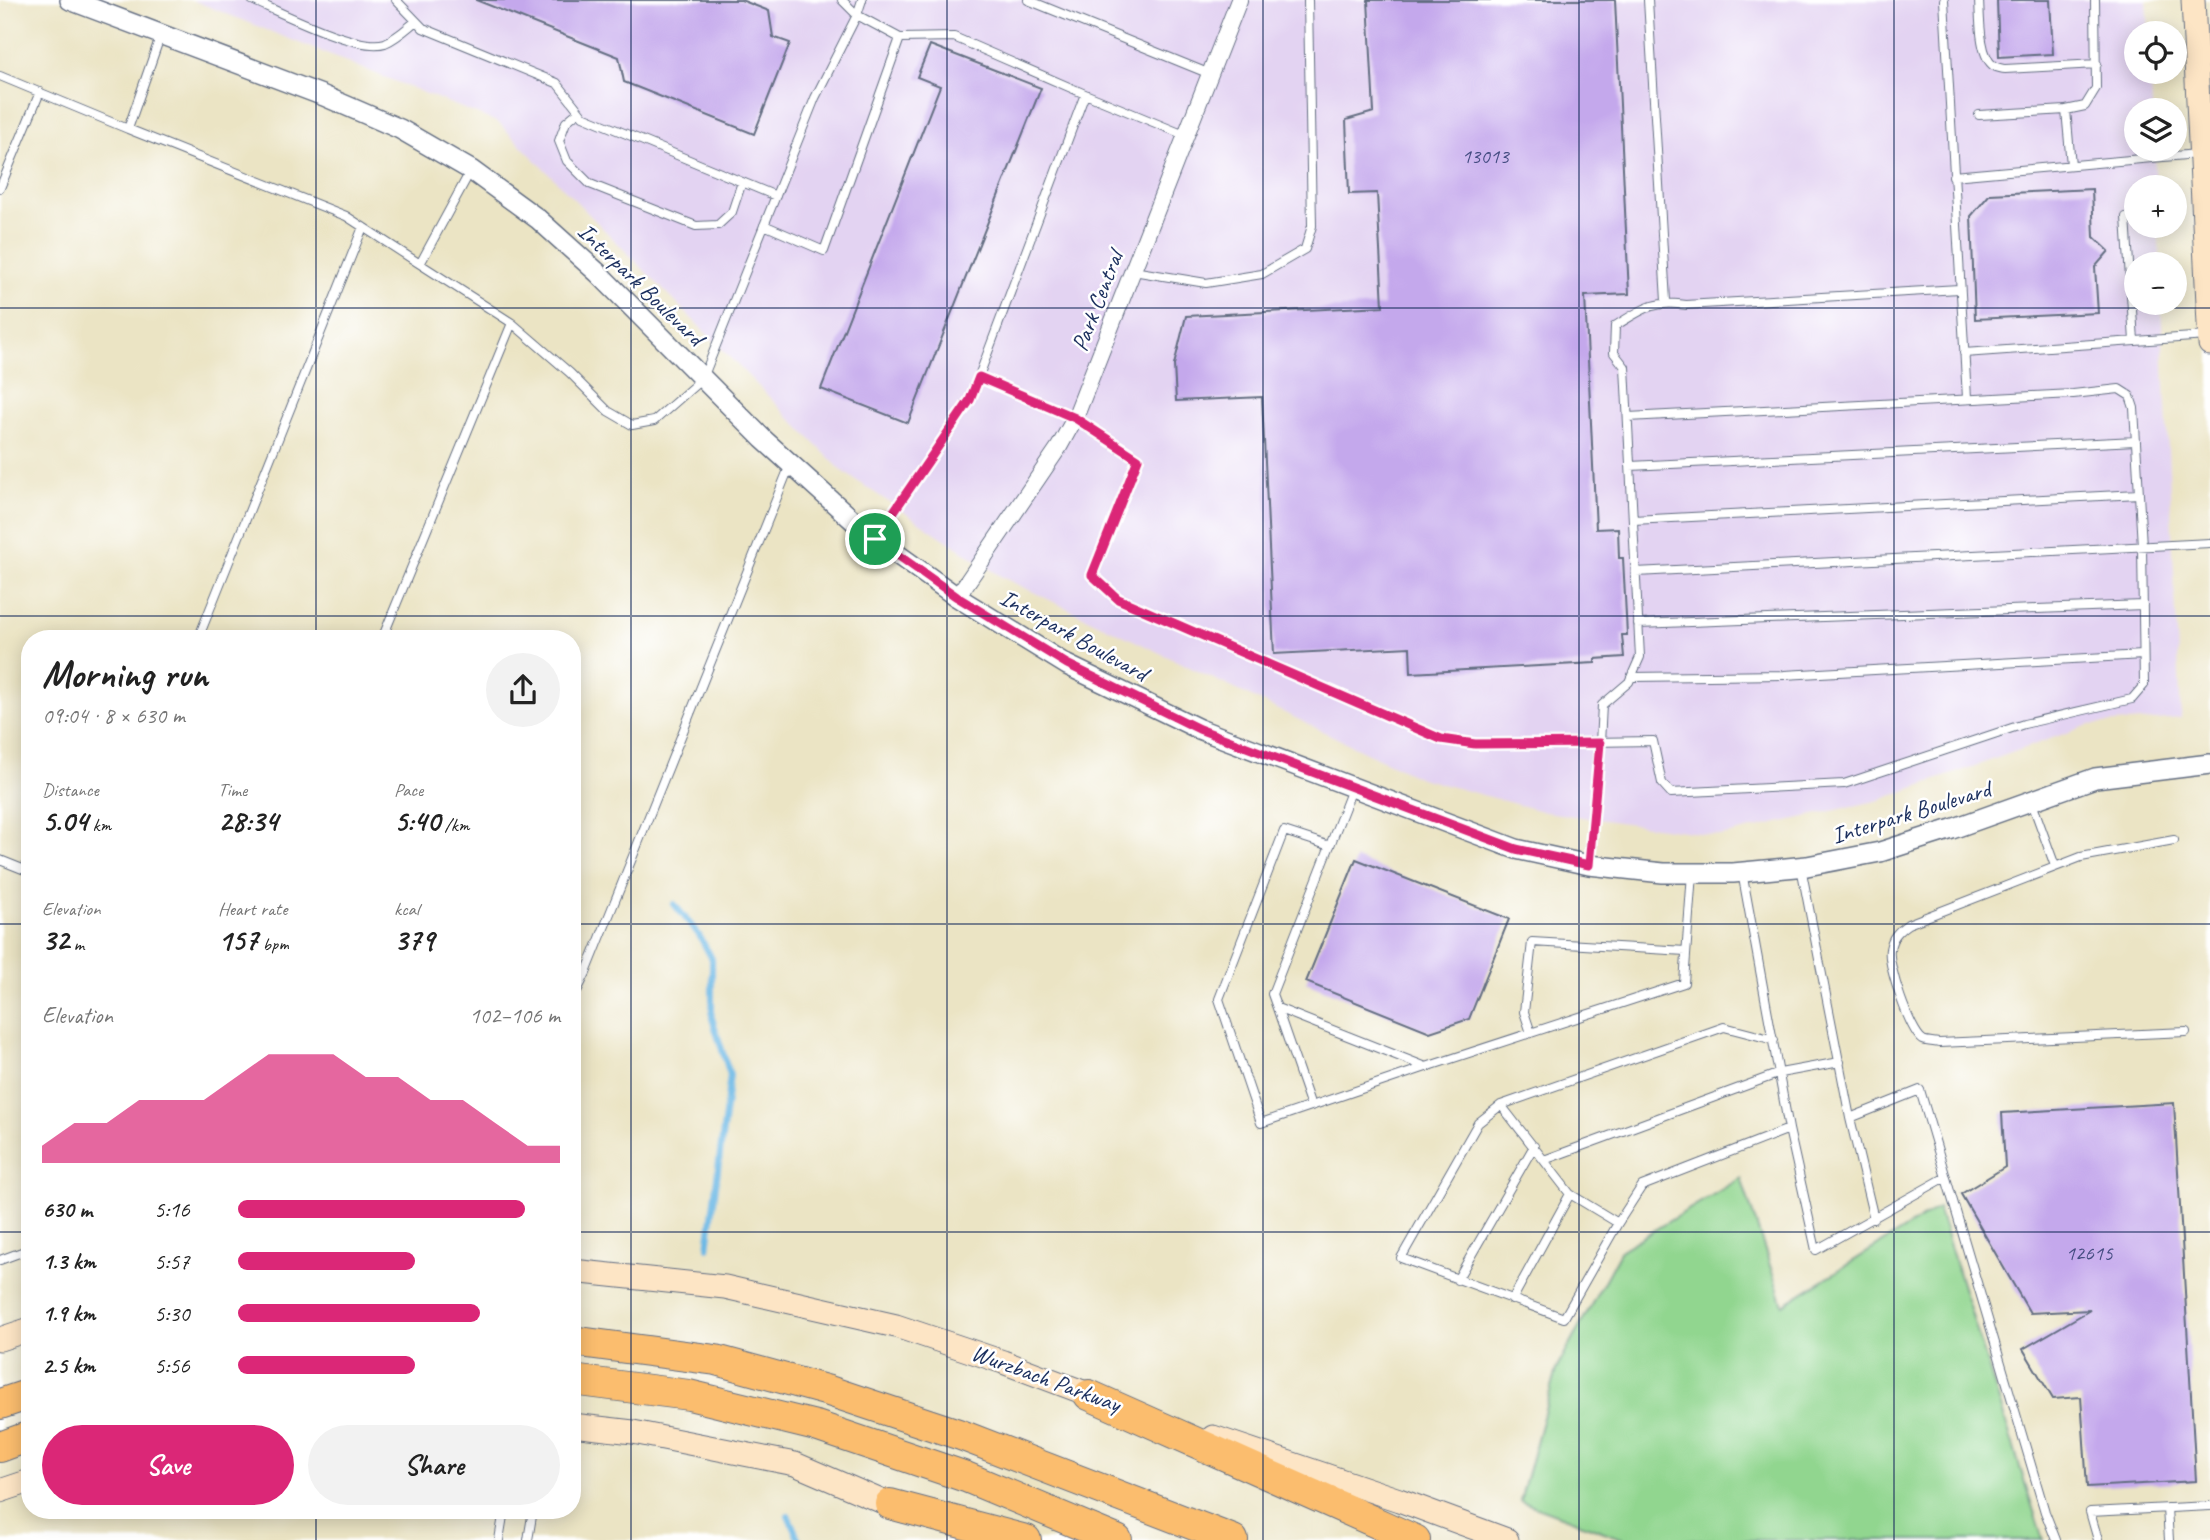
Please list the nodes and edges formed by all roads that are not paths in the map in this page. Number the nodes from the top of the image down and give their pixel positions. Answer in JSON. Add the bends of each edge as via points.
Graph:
{"nodes":[{"id":1,"x":252,"y":0,"type":"edge"},
{"id":2,"x":396,"y":0,"type":"edge"},
{"id":3,"x":842,"y":0,"type":"edge"},
{"id":4,"x":862,"y":0,"type":"edge"},
{"id":5,"x":1028,"y":0,"type":"edge"},
{"id":6,"x":1239,"y":0,"type":"edge"},
{"id":7,"x":1308,"y":0,"type":"edge"},
{"id":8,"x":1648,"y":0,"type":"edge"},
{"id":9,"x":1944,"y":0,"type":"edge"},
{"id":10,"x":1979,"y":0,"type":"edge"},
{"id":11,"x":2095,"y":0,"type":"edge"},
{"id":12,"x":2193,"y":0,"type":"edge"},
{"id":13,"x":74,"y":1,"type":"edge"},
{"id":14,"x":857,"y":15,"type":"junction"},
{"id":15,"x":416,"y":21,"type":"junction"},
{"id":16,"x":161,"y":34,"type":"junction"},
{"id":17,"x":900,"y":38,"type":"junction"},
{"id":18,"x":2097,"y":64,"type":"junction"},
{"id":19,"x":1211,"y":74,"type":"junction"},
{"id":20,"x":0,"y":76,"type":"edge"},
{"id":21,"x":40,"y":92,"type":"junction"},
{"id":22,"x":1085,"y":94,"type":"junction"},
{"id":23,"x":2066,"y":110,"type":"junction"},
{"id":24,"x":579,"y":111,"type":"junction"},
{"id":25,"x":1979,"y":115,"type":"dead end"},
{"id":26,"x":128,"y":129,"type":"junction"},
{"id":27,"x":1187,"y":136,"type":"junction"},
{"id":28,"x":2200,"y":153,"type":"junction"},
{"id":29,"x":2071,"y":165,"type":"junction"},
{"id":30,"x":471,"y":170,"type":"junction"},
{"id":31,"x":1953,"y":176,"type":"junction"},
{"id":32,"x":742,"y":182,"type":"junction"},
{"id":33,"x":0,"y":188,"type":"edge"},
{"id":34,"x":776,"y":196,"type":"junction"},
{"id":35,"x":764,"y":225,"type":"junction"},
{"id":36,"x":363,"y":227,"type":"junction"},
{"id":37,"x":2127,"y":238,"type":"edge"},
{"id":38,"x":420,"y":264,"type":"junction"},
{"id":39,"x":1133,"y":271,"type":"junction"},
{"id":40,"x":1959,"y":289,"type":"junction"},
{"id":41,"x":1666,"y":301,"type":"junction"},
{"id":42,"x":512,"y":324,"type":"junction"},
{"id":43,"x":2210,"y":336,"type":"edge"},
{"id":44,"x":2134,"y":341,"type":"junction"},
{"id":45,"x":2210,"y":344,"type":"edge"},
{"id":46,"x":1964,"y":353,"type":"junction"},
{"id":47,"x":979,"y":377,"type":"junction"},
{"id":48,"x":703,"y":378,"type":"junction"},
{"id":49,"x":1967,"y":398,"type":"junction"},
{"id":50,"x":1628,"y":417,"type":"junction"},
{"id":51,"x":1075,"y":418,"type":"junction"},
{"id":52,"x":2137,"y":441,"type":"junction"},
{"id":53,"x":791,"y":464,"type":"junction"},
{"id":54,"x":1630,"y":466,"type":"junction"},
{"id":55,"x":2140,"y":494,"type":"junction"},
{"id":56,"x":1633,"y":520,"type":"junction"},
{"id":57,"x":875,"y":539,"type":"junction"},
{"id":58,"x":2210,"y":543,"type":"edge"},
{"id":59,"x":2143,"y":546,"type":"junction"},
{"id":60,"x":1636,"y":572,"type":"junction"},
{"id":61,"x":957,"y":597,"type":"junction"},
{"id":62,"x":2143,"y":605,"type":"junction"},
{"id":63,"x":1639,"y":624,"type":"junction"},
{"id":64,"x":202,"y":630,"type":"edge"},
{"id":65,"x":386,"y":630,"type":"edge"},
{"id":66,"x":2143,"y":656,"type":"junction"},
{"id":67,"x":1632,"y":677,"type":"junction"},
{"id":68,"x":1600,"y":743,"type":"junction"},
{"id":69,"x":2210,"y":764,"type":"edge"},
{"id":70,"x":1352,"y":789,"type":"junction"},
{"id":71,"x":2031,"y":800,"type":"junction"},
{"id":72,"x":2174,"y":840,"type":"dead end"},
{"id":73,"x":1330,"y":846,"type":"junction"},
{"id":74,"x":0,"y":860,"type":"edge"},
{"id":75,"x":1589,"y":865,"type":"junction"},
{"id":76,"x":2056,"y":866,"type":"junction"},
{"id":77,"x":1801,"y":867,"type":"junction"},
{"id":78,"x":21,"y":868,"type":"edge"},
{"id":79,"x":1742,"y":872,"type":"junction"},
{"id":80,"x":1692,"y":873,"type":"junction"},
{"id":81,"x":1686,"y":951,"type":"junction"},
{"id":82,"x":581,"y":982,"type":"edge"},
{"id":83,"x":1277,"y":1008,"type":"junction"},
{"id":84,"x":2186,"y":1032,"type":"dead end"},
{"id":85,"x":1531,"y":1033,"type":"junction"},
{"id":86,"x":1774,"y":1041,"type":"junction"},
{"id":87,"x":1840,"y":1062,"type":"junction"},
{"id":88,"x":1426,"y":1067,"type":"junction"},
{"id":89,"x":1780,"y":1073,"type":"junction"},
{"id":90,"x":1501,"y":1105,"type":"junction"},
{"id":91,"x":1311,"y":1107,"type":"junction"},
{"id":92,"x":1850,"y":1118,"type":"junction"},
{"id":93,"x":1789,"y":1129,"type":"junction"},
{"id":94,"x":1534,"y":1146,"type":"junction"},
{"id":95,"x":1544,"y":1160,"type":"junction"},
{"id":96,"x":1946,"y":1178,"type":"junction"},
{"id":97,"x":1570,"y":1194,"type":"junction"},
{"id":98,"x":1874,"y":1219,"type":"junction"},
{"id":99,"x":1618,"y":1223,"type":"junction"},
{"id":100,"x":21,"y":1253,"type":"edge"},
{"id":101,"x":0,"y":1260,"type":"edge"},
{"id":102,"x":581,"y":1272,"type":"edge"},
{"id":103,"x":1457,"y":1280,"type":"junction"},
{"id":104,"x":1512,"y":1300,"type":"junction"},
{"id":105,"x":21,"y":1332,"type":"edge"},
{"id":106,"x":0,"y":1339,"type":"edge"},
{"id":107,"x":581,"y":1342,"type":"edge"},
{"id":108,"x":581,"y":1381,"type":"edge"},
{"id":109,"x":1089,"y":1395,"type":"junction"},
{"id":110,"x":21,"y":1397,"type":"edge"},
{"id":111,"x":0,"y":1404,"type":"edge"},
{"id":112,"x":581,"y":1428,"type":"edge"},
{"id":113,"x":21,"y":1439,"type":"edge"},
{"id":114,"x":0,"y":1447,"type":"edge"},
{"id":115,"x":21,"y":1484,"type":"edge"},
{"id":116,"x":0,"y":1492,"type":"edge"},
{"id":117,"x":890,"y":1504,"type":"junction"},
{"id":118,"x":2210,"y":1506,"type":"edge"},
{"id":119,"x":2167,"y":1508,"type":"junction"},
{"id":120,"x":502,"y":1519,"type":"edge"},
{"id":121,"x":532,"y":1519,"type":"edge"},
{"id":122,"x":499,"y":1540,"type":"edge"},
{"id":123,"x":528,"y":1540,"type":"edge"},
{"id":124,"x":967,"y":1540,"type":"edge"},
{"id":125,"x":1026,"y":1540,"type":"edge"},
{"id":126,"x":1117,"y":1540,"type":"edge"},
{"id":127,"x":1233,"y":1540,"type":"edge"},
{"id":128,"x":1415,"y":1540,"type":"edge"},
{"id":129,"x":1507,"y":1540,"type":"edge"},
{"id":130,"x":2056,"y":1540,"type":"edge"},
{"id":131,"x":2098,"y":1540,"type":"edge"},
{"id":132,"x":2169,"y":1540,"type":"edge"}],
"edges":[{"from":1,"to":15,"type":"lane","via":[[368,45],[399,36]]},
{"from":2,"to":15,"type":"lane"},
{"from":3,"to":14,"type":"lane"},
{"from":4,"to":14,"type":"lane"},
{"from":5,"to":19,"type":"lane"},
{"from":6,"to":19,"type":"street","name":"Park Central"},
{"from":7,"to":39,"type":"lane","via":[[1312,226],[1305,249],[1262,274],[1206,283]]},
{"from":8,"to":41,"type":"lane"},
{"from":9,"to":31,"type":"lane"},
{"from":10,"to":18,"type":"lane","via":[[1983,44],[1994,67]]},
{"from":11,"to":18,"type":"lane"},
{"from":12,"to":28,"type":"main road"},
{"from":13,"to":16,"type":"street","name":"Interpark Boulevard"},
{"from":14,"to":17,"type":"lane"},
{"from":14,"to":34,"type":"lane","via":[[815,98]]},
{"from":15,"to":24,"type":"lane","via":[[423,28],[557,83]]},
{"from":16,"to":26,"type":"lane"},
{"from":16,"to":30,"type":"street","name":"Interpark Boulevard","via":[[400,129]]},
{"from":17,"to":22,"type":"lane","via":[[954,37]]},
{"from":17,"to":35,"type":"lane","via":[[824,251]]},
{"from":18,"to":23,"type":"lane","via":[[2096,88],[2085,106]]},
{"from":19,"to":27,"type":"street","name":"Park Central"},
{"from":20,"to":21,"type":"lane"},
{"from":21,"to":26,"type":"lane"},
{"from":21,"to":33,"type":"lane"},
{"from":22,"to":27,"type":"lane"},
{"from":22,"to":47,"type":"lane"},
{"from":23,"to":25,"type":"lane"},
{"from":23,"to":29,"type":"lane"},
{"from":24,"to":32,"type":"lane"},
{"from":24,"to":32,"type":"lane","via":[[566,122],[559,141],[567,161],[590,184],[696,226],[718,225],[732,212]]},
{"from":26,"to":36,"type":"lane","via":[[346,216]]},
{"from":27,"to":39,"type":"street","name":"Park Central"},
{"from":28,"to":29,"type":"lane"},
{"from":28,"to":43,"type":"main road"},
{"from":29,"to":31,"type":"lane"},
{"from":30,"to":38,"type":"lane"},
{"from":30,"to":48,"type":"street","name":"Interpark Boulevard","via":[[538,219]]},
{"from":31,"to":40,"type":"lane"},
{"from":32,"to":34,"type":"lane"},
{"from":34,"to":35,"type":"lane"},
{"from":35,"to":48,"type":"lane"},
{"from":36,"to":38,"type":"lane"},
{"from":36,"to":64,"type":"lane"},
{"from":37,"to":44,"type":"lane"},
{"from":38,"to":42,"type":"lane"},
{"from":39,"to":51,"type":"street","name":"Park Central"},
{"from":40,"to":41,"type":"lane","via":[[1686,305]]},
{"from":40,"to":46,"type":"lane"},
{"from":41,"to":50,"type":"lane","via":[[1615,326],[1614,353],[1625,367]]},
{"from":42,"to":48,"type":"lane","via":[[608,411],[632,425],[654,421]]},
{"from":42,"to":65,"type":"lane"},
{"from":43,"to":44,"type":"lane"},
{"from":43,"to":45,"type":"main road"},
{"from":44,"to":46,"type":"lane"},
{"from":46,"to":49,"type":"lane"},
{"from":47,"to":51,"type":"lane"},
{"from":47,"to":57,"type":"lane","via":[[970,400]]},
{"from":48,"to":53,"type":"street","name":"Interpark Boulevard"},
{"from":49,"to":50,"type":"lane"},
{"from":49,"to":52,"type":"lane","via":[[2119,389],[2130,396]]},
{"from":50,"to":54,"type":"lane"},
{"from":51,"to":61,"type":"street","name":"Park Central"},
{"from":51,"to":68,"type":"lane","via":[[1138,459],[1092,575],[1118,599],[1441,739],[1475,744]]},
{"from":52,"to":54,"type":"lane"},
{"from":52,"to":55,"type":"lane"},
{"from":53,"to":57,"type":"street","name":"Interpark Boulevard"},
{"from":53,"to":82,"type":"lane"},
{"from":54,"to":56,"type":"lane"},
{"from":55,"to":56,"type":"lane"},
{"from":55,"to":59,"type":"lane"},
{"from":56,"to":60,"type":"lane"},
{"from":57,"to":61,"type":"street","name":"Interpark Boulevard"},
{"from":58,"to":59,"type":"lane"},
{"from":59,"to":60,"type":"lane"},
{"from":59,"to":62,"type":"lane"},
{"from":60,"to":63,"type":"lane"},
{"from":61,"to":70,"type":"street","name":"Interpark Boulevard","via":[[1067,664],[1199,729]]},
{"from":62,"to":63,"type":"lane"},
{"from":62,"to":66,"type":"lane"},
{"from":63,"to":67,"type":"lane","via":[[1640,657]]},
{"from":66,"to":67,"type":"lane","via":[[1784,675]]},
{"from":66,"to":68,"type":"lane","via":[[2144,685],[2132,698],[2024,724],[1844,784],[1671,793],[1661,783],[1653,741]]},
{"from":67,"to":68,"type":"lane","via":[[1602,705]]},
{"from":68,"to":75,"type":"lane"},
{"from":69,"to":71,"type":"street","name":"Interpark Boulevard","via":[[2095,778]]},
{"from":70,"to":73,"type":"lane"},
{"from":70,"to":75,"type":"street","name":"Interpark Boulevard","via":[[1516,849]]},
{"from":71,"to":76,"type":"lane"},
{"from":71,"to":77,"type":"street","name":"Interpark Boulevard","via":[[1880,852]]},
{"from":72,"to":76,"type":"lane"},
{"from":73,"to":83,"type":"lane","via":[[1272,994]]},
{"from":73,"to":91,"type":"lane","via":[[1284,831],[1219,999],[1261,1123]]},
{"from":74,"to":78,"type":"lane"},
{"from":75,"to":80,"type":"street","name":"Interpark Boulevard"},
{"from":76,"to":84,"type":"lane","via":[[1908,924],[1895,934],[1889,960],[1914,1030],[1924,1040],[1939,1043]]},
{"from":77,"to":79,"type":"street","name":"Interpark Boulevard"},
{"from":77,"to":87,"type":"lane"},
{"from":79,"to":80,"type":"street","name":"Interpark Boulevard"},
{"from":79,"to":86,"type":"lane"},
{"from":80,"to":81,"type":"lane"},
{"from":81,"to":85,"type":"lane","via":[[1684,983]]},
{"from":81,"to":85,"type":"lane","via":[[1532,942],[1524,1012]]},
{"from":83,"to":88,"type":"lane"},
{"from":83,"to":91,"type":"lane"},
{"from":85,"to":88,"type":"lane"},
{"from":86,"to":89,"type":"lane"},
{"from":86,"to":90,"type":"lane","via":[[1724,1027]]},
{"from":87,"to":89,"type":"lane"},
{"from":87,"to":92,"type":"lane"},
{"from":88,"to":91,"type":"lane"},
{"from":89,"to":93,"type":"lane"},
{"from":89,"to":95,"type":"lane"},
{"from":90,"to":94,"type":"lane"},
{"from":90,"to":103,"type":"lane","via":[[1478,1123],[1401,1258]]},
{"from":92,"to":96,"type":"lane","via":[[1920,1090]]},
{"from":92,"to":98,"type":"lane"},
{"from":93,"to":98,"type":"lane","via":[[1816,1250]]},
{"from":93,"to":99,"type":"lane","via":[[1642,1186]]},
{"from":94,"to":95,"type":"lane"},
{"from":94,"to":103,"type":"lane"},
{"from":95,"to":97,"type":"lane"},
{"from":96,"to":98,"type":"lane"},
{"from":96,"to":130,"type":"lane"},
{"from":97,"to":99,"type":"lane"},
{"from":97,"to":104,"type":"lane"},
{"from":99,"to":104,"type":"lane","via":[[1564,1318]]},
{"from":100,"to":101,"type":"lane"},
{"from":102,"to":109,"type":"main road","name":"Wurzbach Parkway","via":[[725,1287],[895,1326]]},
{"from":103,"to":104,"type":"lane"},
{"from":105,"to":106,"type":"main road"},
{"from":107,"to":127,"type":"highway","via":[[716,1360],[829,1391],[961,1435]]},
{"from":108,"to":126,"type":"highway","via":[[689,1395],[816,1426],[966,1477]]},
{"from":109,"to":128,"type":"highway"},
{"from":109,"to":129,"type":"main road","name":"Wurzbach Parkway"},
{"from":110,"to":111,"type":"highway"},
{"from":112,"to":117,"type":"main road","via":[[633,1432],[795,1464]]},
{"from":113,"to":114,"type":"highway"},
{"from":115,"to":116,"type":"main road"},
{"from":117,"to":124,"type":"main road"},
{"from":117,"to":125,"type":"highway"},
{"from":118,"to":119,"type":"lane"},
{"from":119,"to":131,"type":"lane","via":[[2090,1512]]},
{"from":119,"to":132,"type":"lane"},
{"from":120,"to":122,"type":"lane"},
{"from":121,"to":123,"type":"lane"}]}
